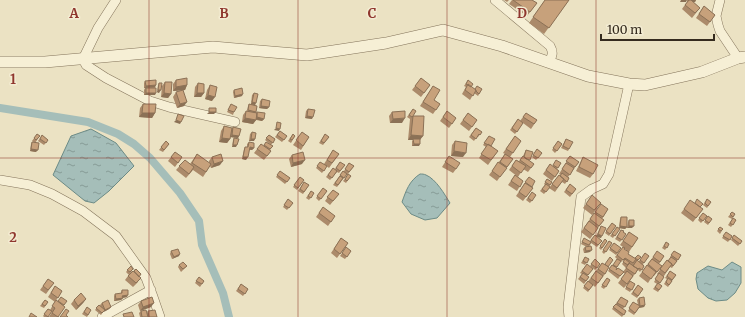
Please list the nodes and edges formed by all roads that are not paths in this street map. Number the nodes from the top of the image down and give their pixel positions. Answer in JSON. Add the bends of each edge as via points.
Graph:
{"nodes":[{"id":1,"x":116,"y":0,"type":"edge"},
{"id":2,"x":495,"y":0,"type":"edge"},
{"id":3,"x":720,"y":0,"type":"edge"},
{"id":4,"x":742,"y":58,"type":"edge"},
{"id":5,"x":83,"y":59,"type":"junction"},
{"id":6,"x":0,"y":62,"type":"edge"},
{"id":7,"x":549,"y":62,"type":"junction"},
{"id":8,"x":629,"y":84,"type":"junction"},
{"id":9,"x":234,"y":122,"type":"dead end"},
{"id":10,"x":0,"y":180,"type":"edge"},
{"id":11,"x":151,"y":290,"type":"junction"},
{"id":12,"x":102,"y":317,"type":"edge"},
{"id":13,"x":160,"y":317,"type":"edge"},
{"id":14,"x":569,"y":317,"type":"edge"}],
"edges":[{"from":1,"to":5,"type":"street","via":[[98,28]]},
{"from":2,"to":7,"type":"street","via":[[550,46],[553,54]]},
{"from":3,"to":4,"type":"street","via":[[716,16],[720,31]]},
{"from":4,"to":8,"type":"street","via":[[702,72],[645,84]]},
{"from":5,"to":6,"type":"street"},
{"from":5,"to":7,"type":"street","via":[[213,47],[307,55],[386,43],[443,30]]},
{"from":5,"to":9,"type":"street","via":[[86,65],[106,78],[150,101]]},
{"from":7,"to":8,"type":"street","via":[[588,76]]},
{"from":8,"to":14,"type":"street","via":[[609,174],[603,184],[581,197]]},
{"from":10,"to":11,"type":"street","via":[[39,188],[94,218],[116,236],[146,278]]},
{"from":11,"to":12,"type":"street"},
{"from":11,"to":13,"type":"street"}]}
